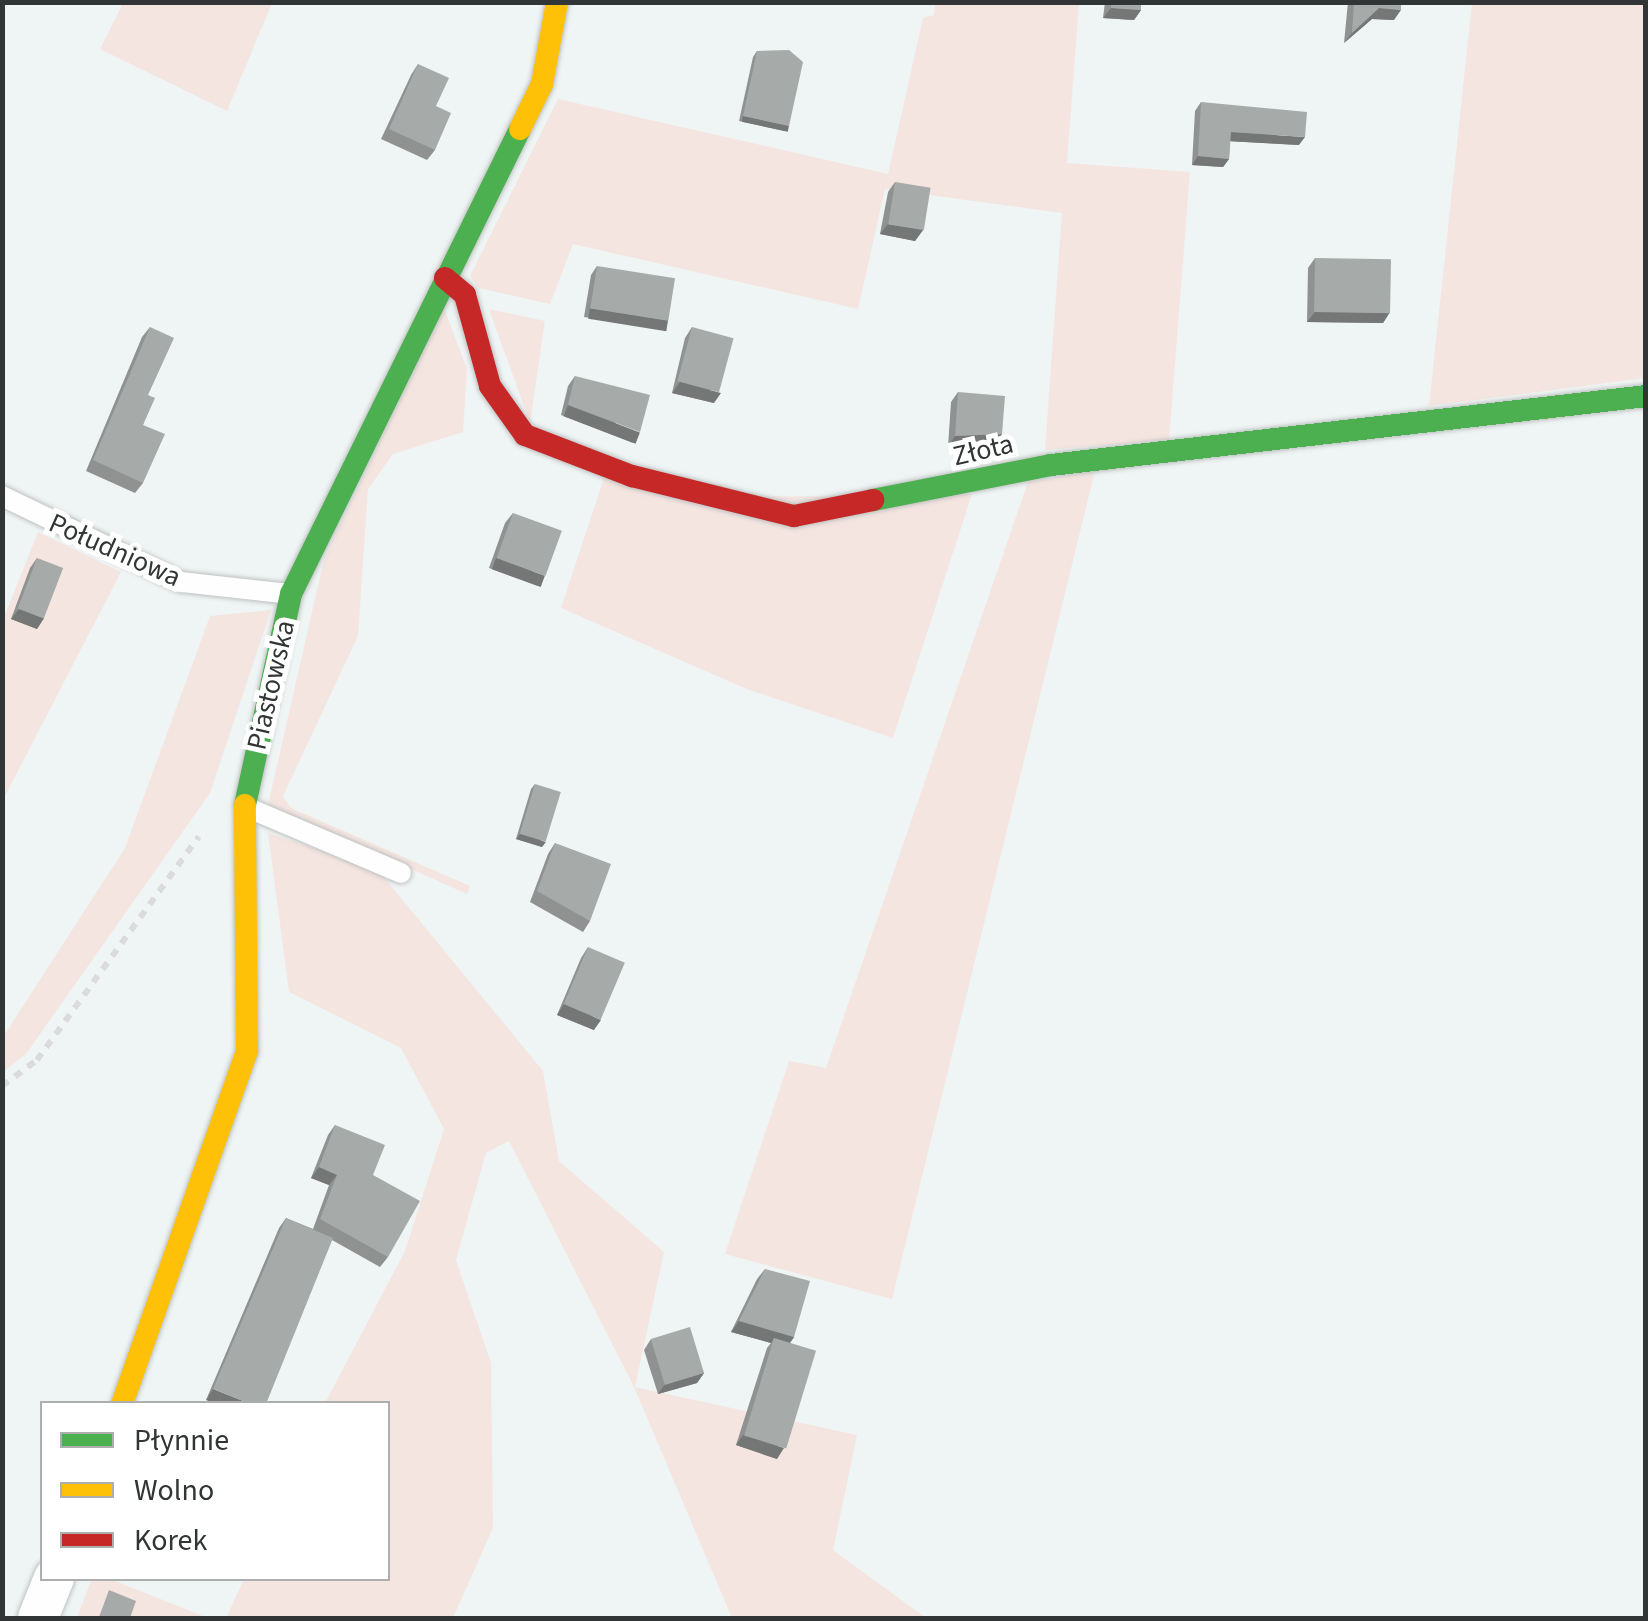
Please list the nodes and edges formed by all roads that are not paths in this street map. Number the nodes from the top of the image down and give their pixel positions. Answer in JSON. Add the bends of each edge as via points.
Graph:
{"nodes":[{"id":1,"x":557,"y":2,"type":"edge"},
{"id":2,"x":445,"y":278,"type":"junction"},
{"id":3,"x":1646,"y":396,"type":"edge"},
{"id":4,"x":2,"y":496,"type":"edge"},
{"id":5,"x":292,"y":594,"type":"junction"},
{"id":6,"x":245,"y":803,"type":"junction"},
{"id":7,"x":401,"y":873,"type":"dead end"},
{"id":8,"x":123,"y":1401,"type":"edge"},
{"id":9,"x":53,"y":1581,"type":"edge"},
{"id":10,"x":38,"y":1618,"type":"edge"}],
"edges":[{"from":1,"to":2,"type":"street","name":"Piastowska","via":[[542,84]]},
{"from":2,"to":3,"type":"street","name":"Złota","via":[[465,296],[490,386],[525,435],[632,476],[778,514],[832,514],[1052,465]]},
{"from":2,"to":5,"type":"street","name":"Piastowska"},
{"from":4,"to":5,"type":"lane","name":"Południowa","via":[[181,582]]},
{"from":5,"to":6,"type":"street","name":"Piastowska"},
{"from":6,"to":7,"type":"lane"},
{"from":6,"to":8,"type":"street","name":"Piastowska","via":[[248,1051]]},
{"from":9,"to":10,"type":"street"}]}
